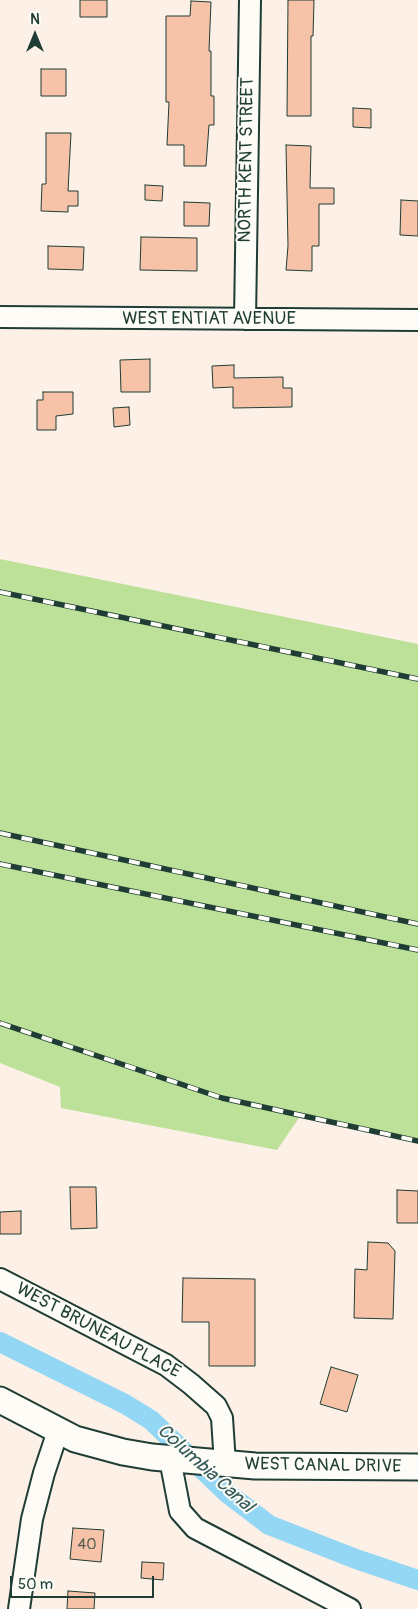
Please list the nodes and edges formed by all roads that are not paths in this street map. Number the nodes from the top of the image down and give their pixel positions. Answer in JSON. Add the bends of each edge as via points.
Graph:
{"nodes":[{"id":1,"x":250,"y":0,"type":"edge"},
{"id":2,"x":0,"y":317,"type":"edge"},
{"id":3,"x":245,"y":319,"type":"junction"},
{"id":4,"x":418,"y":320,"type":"edge"},
{"id":5,"x":0,"y":1278,"type":"edge"},
{"id":6,"x":0,"y":1400,"type":"edge"},
{"id":7,"x":58,"y":1431,"type":"junction"},
{"id":8,"x":175,"y":1460,"type":"junction"},
{"id":9,"x":218,"y":1464,"type":"junction"},
{"id":10,"x":418,"y":1467,"type":"edge"},
{"id":11,"x":342,"y":1607,"type":"edge"},
{"id":12,"x":19,"y":1609,"type":"edge"}],
"edges":[{"from":1,"to":3,"type":"street","name":"NORTH KENT STREET"},
{"from":2,"to":3,"type":"street","name":"WEST ENTIAT AVENUE"},
{"from":3,"to":4,"type":"street","name":"WEST ENTIAT AVENUE"},
{"from":5,"to":9,"type":"street","name":"WEST BRUNEAU PLACE","via":[[160,1362],[191,1384],[216,1406],[222,1418]]},
{"from":6,"to":7,"type":"street","name":"WEST CANAL DRIVE"},
{"from":7,"to":8,"type":"street","name":"WEST CANAL DRIVE","via":[[114,1450]]},
{"from":7,"to":12,"type":"street","via":[[32,1519]]},
{"from":8,"to":9,"type":"street","name":"WEST CANAL DRIVE"},
{"from":8,"to":11,"type":"street","via":[[178,1506],[194,1528]]},
{"from":9,"to":10,"type":"street","name":"WEST CANAL DRIVE"}]}
